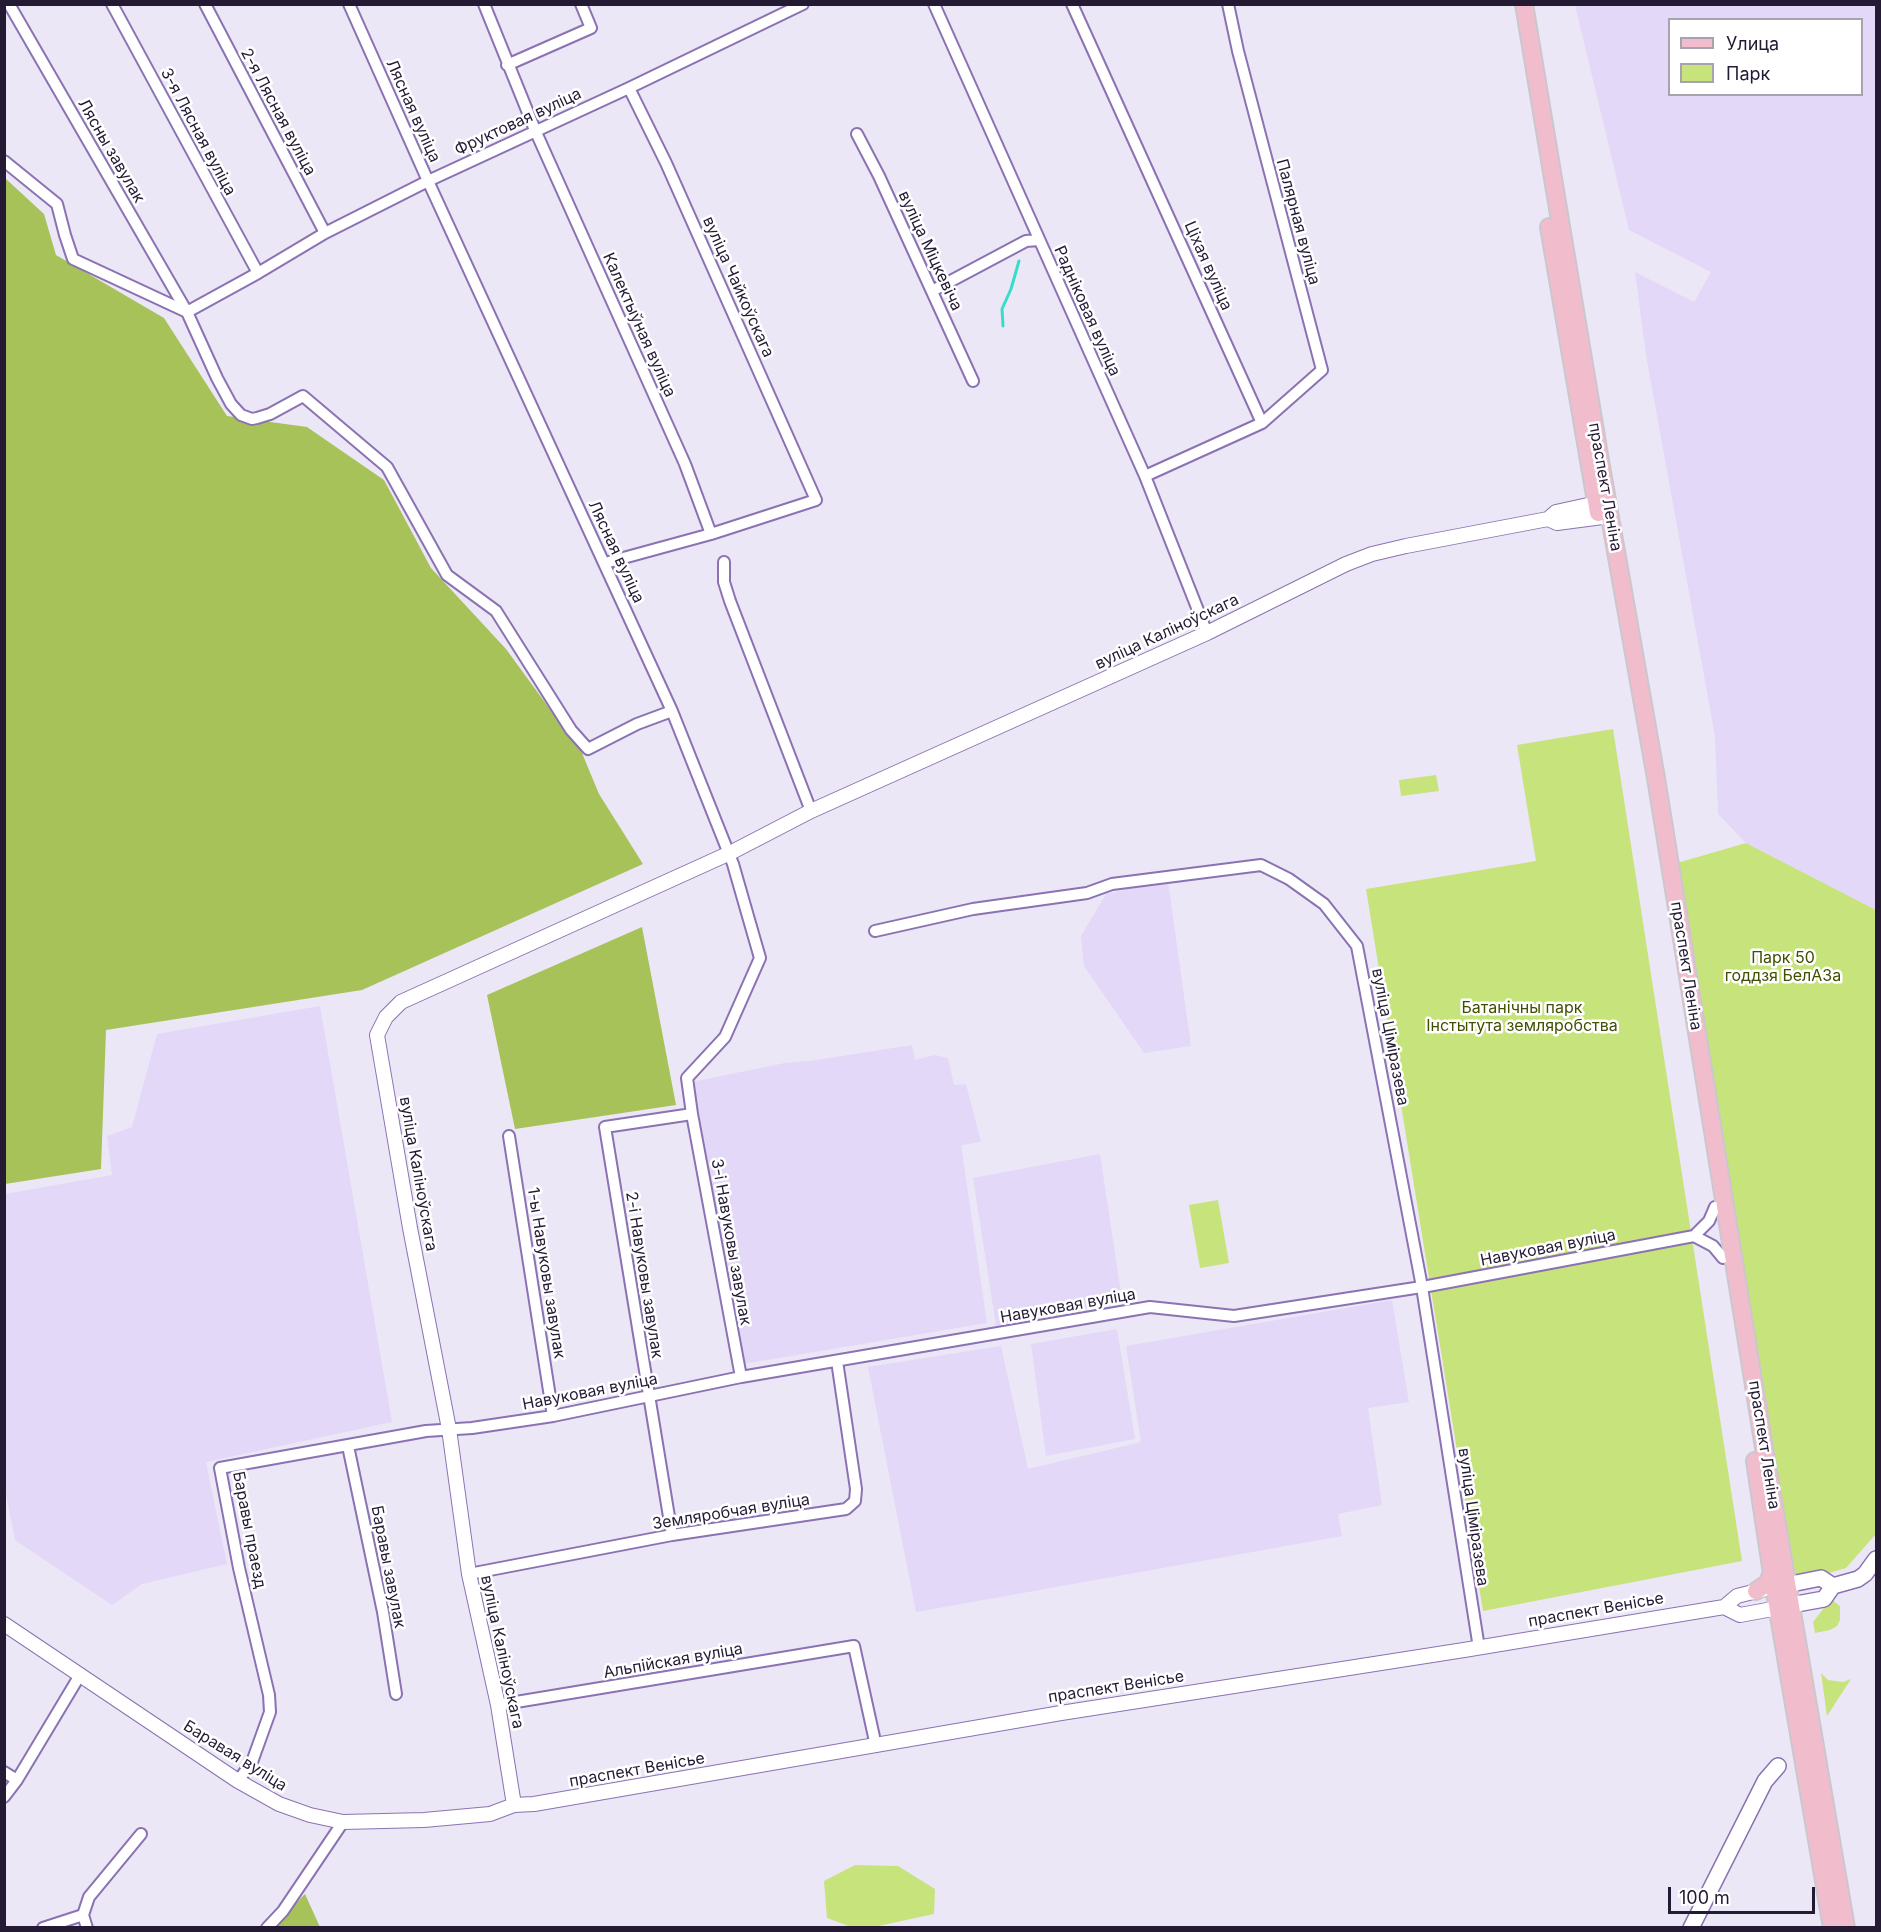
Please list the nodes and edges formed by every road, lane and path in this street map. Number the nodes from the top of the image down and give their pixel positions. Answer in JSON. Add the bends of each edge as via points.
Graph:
{"nodes":[{"id":1,"x":9,"y":4,"type":"edge"},
{"id":2,"x":112,"y":4,"type":"edge"},
{"id":3,"x":205,"y":4,"type":"edge"},
{"id":4,"x":349,"y":4,"type":"edge"},
{"id":5,"x":484,"y":4,"type":"edge"},
{"id":6,"x":581,"y":4,"type":"edge"},
{"id":7,"x":803,"y":4,"type":"edge"},
{"id":8,"x":934,"y":4,"type":"edge"},
{"id":9,"x":1072,"y":4,"type":"edge"},
{"id":10,"x":1228,"y":4,"type":"edge"},
{"id":11,"x":1513,"y":4,"type":"edge"},
{"id":12,"x":1524,"y":4,"type":"edge"},
{"id":13,"x":507,"y":65,"type":"junction"},
{"id":14,"x":629,"y":88,"type":"junction"},
{"id":15,"x":535,"y":130,"type":"junction"},
{"id":16,"x":858,"y":134,"type":"dead end"},
{"id":17,"x":4,"y":161,"type":"edge"},
{"id":18,"x":428,"y":181,"type":"junction"},
{"id":19,"x":325,"y":232,"type":"junction"},
{"id":20,"x":1038,"y":240,"type":"junction"},
{"id":21,"x":258,"y":273,"type":"junction"},
{"id":22,"x":933,"y":291,"type":"junction"},
{"id":23,"x":187,"y":312,"type":"junction"},
{"id":24,"x":973,"y":381,"type":"dead end"},
{"id":25,"x":1262,"y":423,"type":"junction"},
{"id":26,"x":1145,"y":476,"type":"junction"},
{"id":27,"x":1603,"y":509,"type":"junction"},
{"id":28,"x":711,"y":534,"type":"junction"},
{"id":29,"x":724,"y":562,"type":"dead end"},
{"id":30,"x":604,"y":563,"type":"junction"},
{"id":31,"x":1207,"y":633,"type":"junction"},
{"id":32,"x":672,"y":711,"type":"junction"},
{"id":33,"x":812,"y":811,"type":"junction"},
{"id":34,"x":730,"y":853,"type":"junction"},
{"id":35,"x":875,"y":931,"type":"dead end"},
{"id":36,"x":692,"y":1114,"type":"junction"},
{"id":37,"x":510,"y":1136,"type":"dead end"},
{"id":38,"x":1715,"y":1207,"type":"junction"},
{"id":39,"x":1694,"y":1236,"type":"junction"},
{"id":40,"x":1723,"y":1258,"type":"junction"},
{"id":41,"x":1422,"y":1287,"type":"junction"},
{"id":42,"x":837,"y":1361,"type":"junction"},
{"id":43,"x":741,"y":1377,"type":"junction"},
{"id":44,"x":648,"y":1396,"type":"junction"},
{"id":45,"x":553,"y":1416,"type":"junction"},
{"id":46,"x":449,"y":1429,"type":"junction"},
{"id":47,"x":348,"y":1446,"type":"junction"},
{"id":48,"x":672,"y":1535,"type":"junction"},
{"id":49,"x":1876,"y":1559,"type":"edge"},
{"id":50,"x":469,"y":1574,"type":"junction"},
{"id":51,"x":1778,"y":1581,"type":"junction"},
{"id":52,"x":1833,"y":1586,"type":"junction"},
{"id":53,"x":1756,"y":1591,"type":"joint"},
{"id":54,"x":1724,"y":1607,"type":"junction"},
{"id":55,"x":1784,"y":1607,"type":"junction"},
{"id":56,"x":4,"y":1624,"type":"edge"},
{"id":57,"x":1479,"y":1648,"type":"junction"},
{"id":58,"x":80,"y":1675,"type":"junction"},
{"id":59,"x":396,"y":1694,"type":"dead end"},
{"id":60,"x":498,"y":1705,"type":"junction"},
{"id":61,"x":876,"y":1746,"type":"junction"},
{"id":62,"x":1778,"y":1766,"type":"dead end"},
{"id":63,"x":4,"y":1772,"type":"edge"},
{"id":64,"x":17,"y":1780,"type":"junction"},
{"id":65,"x":238,"y":1781,"type":"junction"},
{"id":66,"x":4,"y":1797,"type":"edge"},
{"id":67,"x":514,"y":1805,"type":"junction"},
{"id":68,"x":343,"y":1822,"type":"junction"},
{"id":69,"x":141,"y":1834,"type":"dead end"},
{"id":70,"x":83,"y":1915,"type":"junction"},
{"id":71,"x":43,"y":1928,"type":"edge"},
{"id":72,"x":87,"y":1928,"type":"edge"},
{"id":73,"x":267,"y":1928,"type":"edge"},
{"id":74,"x":1691,"y":1928,"type":"edge"},
{"id":75,"x":1832,"y":1928,"type":"edge"},
{"id":76,"x":1846,"y":1928,"type":"edge"}],
"edges":[{"from":1,"to":23,"type":"street","name":"Лясны завулак"},
{"from":2,"to":21,"type":"street","name":"3-я Лясная вуліца"},
{"from":3,"to":19,"type":"street","name":"2-я Лясная вуліца"},
{"from":4,"to":18,"type":"street","name":"Лясная вуліца"},
{"from":5,"to":13,"type":"street","name":"Калектыўная вуліца"},
{"from":6,"to":13,"type":"street","via":[[591,28]]},
{"from":7,"to":14,"type":"street","name":"Фруктовая вуліца"},
{"from":8,"to":20,"type":"street","name":"Радніковая вуліца"},
{"from":9,"to":25,"type":"street","name":"Ціхая вуліца"},
{"from":10,"to":25,"type":"street","name":"Палярная вуліца","via":[[1322,370]]},
{"from":11,"to":27,"type":"main road","name":"праспект Леніна"},
{"from":12,"to":27,"type":"main road","name":"праспект Леніна"},
{"from":13,"to":15,"type":"street","name":"Калектыўная вуліца"},
{"from":14,"to":15,"type":"street","name":"Фруктовая вуліца"},
{"from":14,"to":28,"type":"street","name":"вуліца Чайкоўскага","via":[[816,500]]},
{"from":15,"to":18,"type":"street","name":"Фруктовая вуліца"},
{"from":15,"to":28,"type":"street","name":"Калектыўная вуліца","via":[[685,464]]},
{"from":16,"to":22,"type":"street","name":"вуліца Міцкевіча"},
{"from":17,"to":23,"type":"street","via":[[57,204],[73,259]]},
{"from":18,"to":19,"type":"street","name":"Фруктовая вуліца"},
{"from":18,"to":30,"type":"street","name":"Лясная вуліца"},
{"from":19,"to":21,"type":"street","name":"Фруктовая вуліца"},
{"from":20,"to":22,"type":"street","via":[[1026,241]]},
{"from":20,"to":26,"type":"street","name":"Радніковая вуліца"},
{"from":21,"to":23,"type":"street","name":"Фруктовая вуліца"},
{"from":22,"to":24,"type":"street","name":"вуліца Міцкевіча"},
{"from":23,"to":32,"type":"street","name":"Лясны завулак","via":[[217,378],[241,416],[258,418],[303,396],[387,467],[447,575],[496,611],[571,730],[588,749]]},
{"from":25,"to":26,"type":"street"},
{"from":26,"to":31,"type":"street","name":"Радніковая вуліца"},
{"from":27,"to":31,"type":"street","name":"вуліца Каліноўскага","via":[[1557,523],[1548,519],[1372,554]]},
{"from":27,"to":38,"type":"main road","name":"праспект Леніна"},
{"from":27,"to":51,"type":"main road","name":"праспект Леніна","via":[[1654,766]]},
{"from":28,"to":30,"type":"street"},
{"from":29,"to":33,"type":"street","via":[[730,602]]},
{"from":30,"to":32,"type":"street","name":"Лясная вуліца"},
{"from":31,"to":33,"type":"street","name":"вуліца Каліноўскага"},
{"from":32,"to":34,"type":"street","name":"Лясная вуліца"},
{"from":33,"to":34,"type":"street","name":"вуліца Каліноўскага"},
{"from":34,"to":36,"type":"street","name":"Лясная вуліца","via":[[760,958],[726,1037],[687,1078]]},
{"from":34,"to":46,"type":"street","name":"вуліца Каліноўскага","via":[[401,1002],[386,1017],[377,1035]]},
{"from":35,"to":41,"type":"street","name":"вуліца Ціміразева","via":[[973,909],[1087,893],[1112,884],[1261,865],[1289,879],[1324,904],[1357,946]]},
{"from":36,"to":43,"type":"street","name":"3-і Навуковы завулак"},
{"from":36,"to":44,"type":"street","name":"2-і Навуковы завулак","via":[[605,1126]]},
{"from":37,"to":45,"type":"street","name":"1-ы Навуковы завулак"},
{"from":38,"to":39,"type":"street"},
{"from":38,"to":40,"type":"main road","name":"праспект Леніна"},
{"from":39,"to":40,"type":"street","via":[[1713,1246]]},
{"from":39,"to":41,"type":"street","name":"Навуковая вуліца"},
{"from":40,"to":51,"type":"main road","name":"праспект Леніна"},
{"from":41,"to":42,"type":"street","name":"Навуковая вуліца","via":[[1234,1316],[1150,1307]]},
{"from":41,"to":57,"type":"street","name":"вуліца Ціміразева"},
{"from":42,"to":43,"type":"street","name":"Навуковая вуліца"},
{"from":42,"to":48,"type":"street","name":"Земляробчая вуліца","via":[[855,1502],[846,1509]]},
{"from":43,"to":44,"type":"street","name":"Навуковая вуліца"},
{"from":44,"to":45,"type":"street","name":"Навуковая вуліца"},
{"from":44,"to":48,"type":"street","name":"2-і Навуковы завулак"},
{"from":45,"to":46,"type":"street","name":"Навуковая вуліца"},
{"from":46,"to":47,"type":"street","name":"Баравы праезд"},
{"from":46,"to":50,"type":"street","name":"вуліца Каліноўскага"},
{"from":47,"to":59,"type":"street","name":"Баравы завулак"},
{"from":47,"to":65,"type":"street","name":"Баравы праезд","via":[[220,1468],[270,1712],[252,1762]]},
{"from":48,"to":50,"type":"street","name":"Земляробчая вуліца"},
{"from":49,"to":52,"type":"main road","via":[[1858,1579]]},
{"from":50,"to":60,"type":"street","name":"вуліца Каліноўскага"},
{"from":51,"to":52,"type":"main road","via":[[1821,1578]]},
{"from":51,"to":53,"type":"main road"},
{"from":51,"to":55,"type":"main road","name":"праспект Леніна"},
{"from":52,"to":55,"type":"main road","via":[[1824,1599]]},
{"from":53,"to":54,"type":"street","name":"праспект Венісье","via":[[1737,1596]]},
{"from":54,"to":55,"type":"street","name":"праспект Венісье","via":[[1740,1615]]},
{"from":54,"to":57,"type":"street","name":"праспект Венісье"},
{"from":55,"to":75,"type":"main road","name":"праспект Леніна"},
{"from":55,"to":76,"type":"main road","name":"праспект Леніна"},
{"from":56,"to":58,"type":"street","name":"Баравая вуліца"},
{"from":57,"to":61,"type":"street","name":"праспект Венісье","via":[[1163,1696]]},
{"from":58,"to":64,"type":"street"},
{"from":58,"to":65,"type":"street","name":"Баравая вуліца"},
{"from":60,"to":61,"type":"street","name":"Альпійская вуліца","via":[[854,1646]]},
{"from":60,"to":67,"type":"street","name":"вуліца Каліноўскага"},
{"from":61,"to":67,"type":"street","name":"праспект Венісье"},
{"from":62,"to":74,"type":"main road","via":[[1765,1781]]},
{"from":63,"to":64,"type":"street"},
{"from":64,"to":66,"type":"street"},
{"from":65,"to":68,"type":"street","name":"Баравая вуліца","via":[[279,1804]]},
{"from":67,"to":68,"type":"street","name":"Баравая вуліца","via":[[490,1814]]},
{"from":68,"to":73,"type":"street","via":[[283,1911]]},
{"from":69,"to":70,"type":"street","via":[[89,1897]]},
{"from":70,"to":71,"type":"street"},
{"from":70,"to":72,"type":"street"}]}
